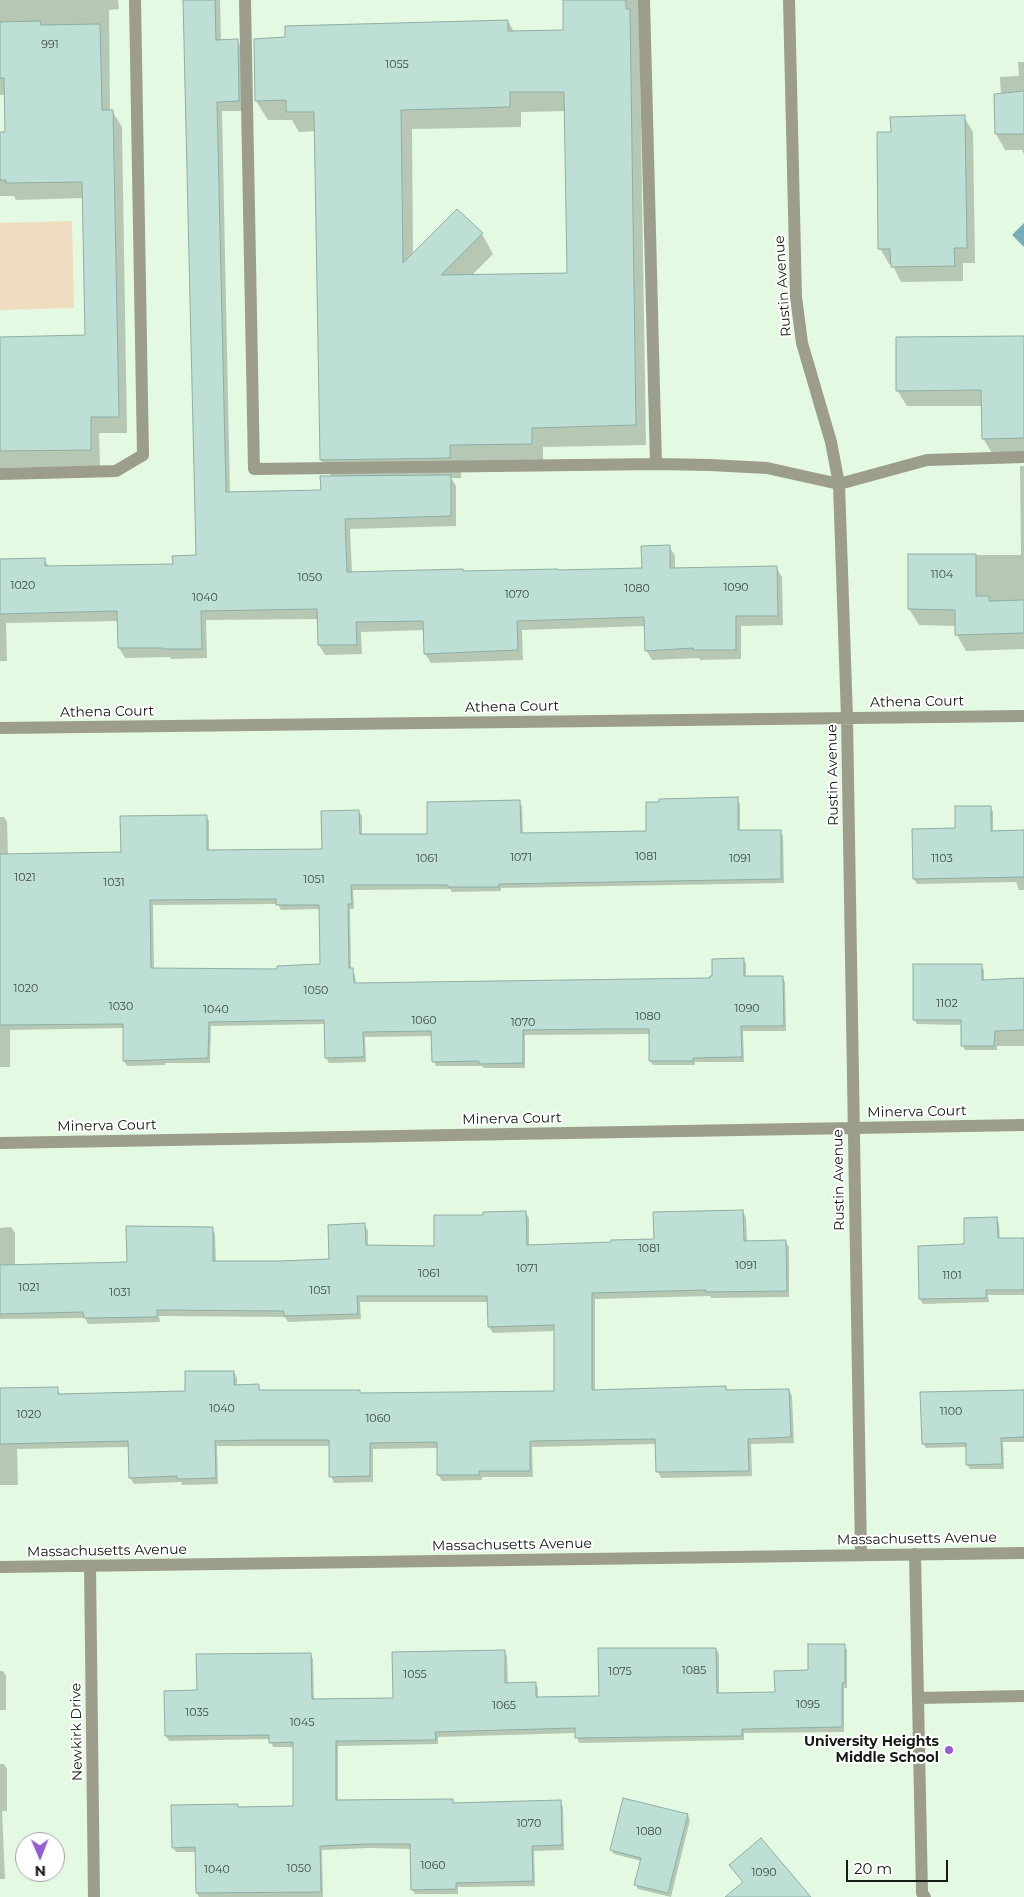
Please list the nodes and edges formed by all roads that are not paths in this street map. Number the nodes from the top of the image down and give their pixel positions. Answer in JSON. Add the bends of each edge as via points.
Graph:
{"nodes":[{"id":1,"x":135,"y":0,"type":"edge"},
{"id":2,"x":246,"y":0,"type":"edge"},
{"id":3,"x":644,"y":0,"type":"edge"},
{"id":4,"x":789,"y":0,"type":"edge"},
{"id":5,"x":1024,"y":458,"type":"edge"},
{"id":6,"x":656,"y":464,"type":"junction"},
{"id":7,"x":0,"y":474,"type":"edge"},
{"id":8,"x":839,"y":484,"type":"junction"},
{"id":9,"x":1024,"y":716,"type":"edge"},
{"id":10,"x":847,"y":718,"type":"junction"},
{"id":11,"x":0,"y":728,"type":"edge"},
{"id":12,"x":1024,"y":1125,"type":"edge"},
{"id":13,"x":853,"y":1128,"type":"junction"},
{"id":14,"x":0,"y":1143,"type":"edge"},
{"id":15,"x":1024,"y":1553,"type":"edge"},
{"id":16,"x":915,"y":1554,"type":"junction"},
{"id":17,"x":861,"y":1555,"type":"junction"},
{"id":18,"x":90,"y":1566,"type":"junction"},
{"id":19,"x":0,"y":1567,"type":"edge"},
{"id":20,"x":1024,"y":1696,"type":"edge"},
{"id":21,"x":918,"y":1698,"type":"junction"},
{"id":22,"x":94,"y":1897,"type":"edge"},
{"id":23,"x":925,"y":1897,"type":"edge"}],
"edges":[{"from":1,"to":7,"type":"street","via":[[143,455],[116,472]]},
{"from":2,"to":6,"type":"street","via":[[254,469]]},
{"from":3,"to":6,"type":"street"},
{"from":4,"to":8,"type":"street","name":"Rustin Avenue","via":[[796,297],[802,343],[831,442]]},
{"from":5,"to":8,"type":"street","via":[[927,460]]},
{"from":6,"to":8,"type":"street","via":[[767,468]]},
{"from":8,"to":10,"type":"street","name":"Rustin Avenue"},
{"from":9,"to":10,"type":"street","name":"Athena Court"},
{"from":10,"to":11,"type":"street","name":"Athena Court"},
{"from":10,"to":13,"type":"street","name":"Rustin Avenue"},
{"from":12,"to":13,"type":"street","name":"Minerva Court"},
{"from":13,"to":14,"type":"street","name":"Minerva Court"},
{"from":13,"to":17,"type":"street","name":"Rustin Avenue"},
{"from":15,"to":16,"type":"street","name":"Massachusetts Avenue"},
{"from":16,"to":17,"type":"street","name":"Massachusetts Avenue"},
{"from":16,"to":21,"type":"street"},
{"from":17,"to":18,"type":"street","name":"Massachusetts Avenue"},
{"from":18,"to":19,"type":"street","name":"Massachusetts Avenue"},
{"from":18,"to":22,"type":"street","name":"Newkirk Drive"},
{"from":20,"to":21,"type":"street"},
{"from":21,"to":23,"type":"street","via":[[922,1893]]}]}
